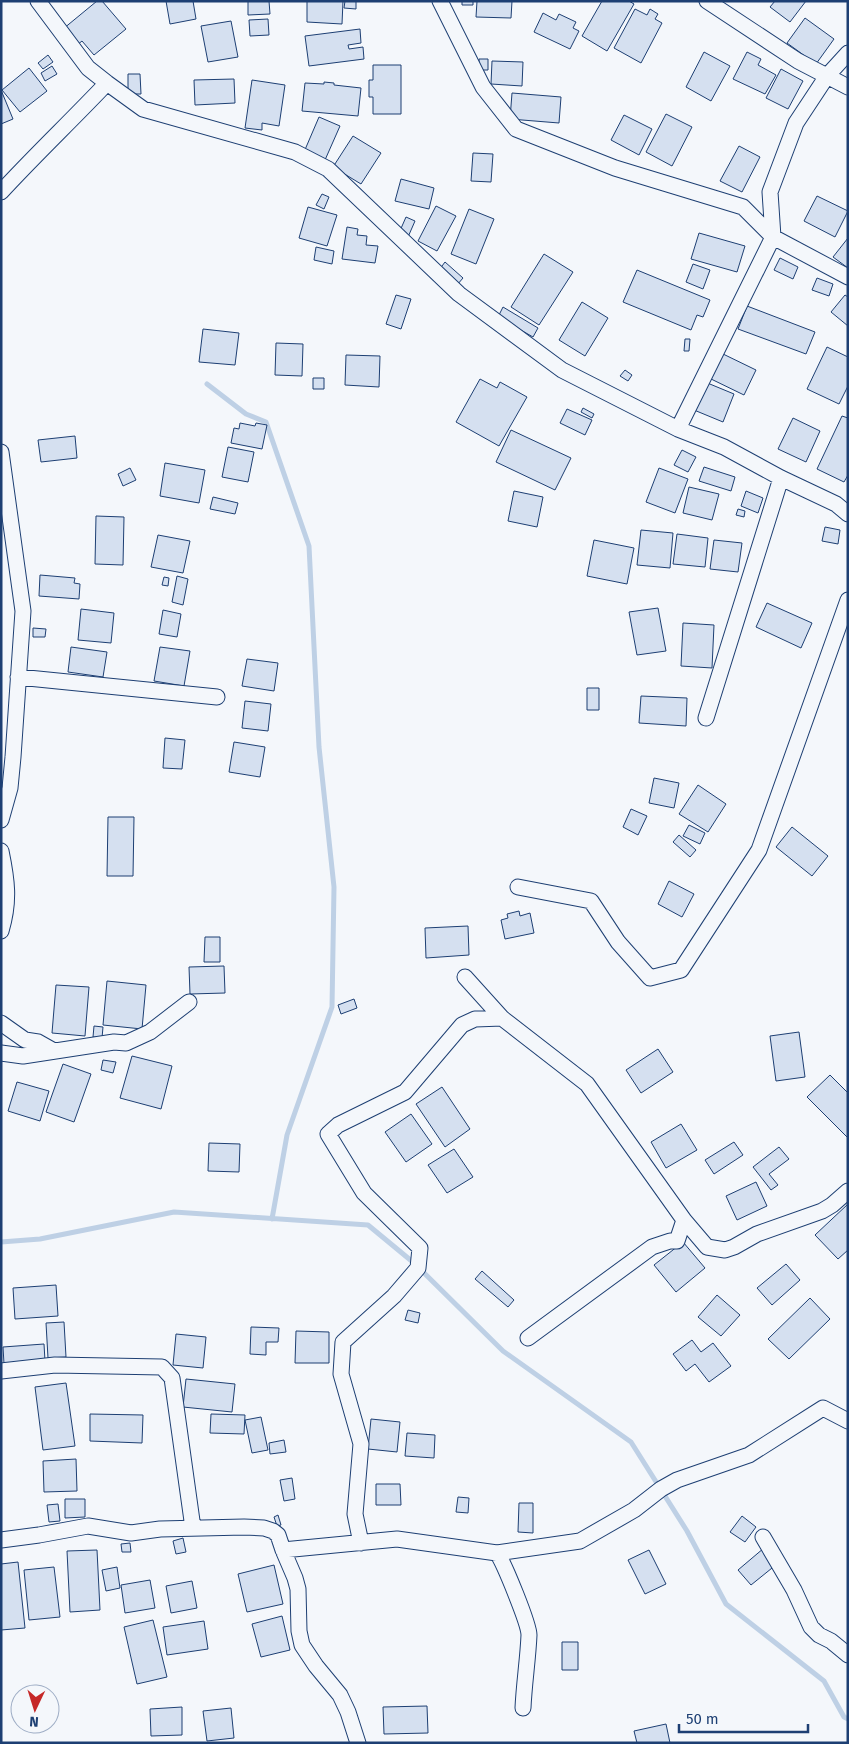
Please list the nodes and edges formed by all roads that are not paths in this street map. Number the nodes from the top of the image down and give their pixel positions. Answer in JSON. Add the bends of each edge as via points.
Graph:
{"nodes":[{"id":1,"x":38,"y":1,"type":"edge"},
{"id":2,"x":440,"y":1,"type":"edge"},
{"id":3,"x":707,"y":1,"type":"edge"},
{"id":4,"x":848,"y":53,"type":"edge"},
{"id":5,"x":827,"y":76,"type":"junction"},
{"id":6,"x":107,"y":83,"type":"junction"},
{"id":7,"x":848,"y":87,"type":"edge"},
{"id":8,"x":1,"y":192,"type":"edge"},
{"id":9,"x":773,"y":236,"type":"junction"},
{"id":10,"x":848,"y":277,"type":"edge"},
{"id":11,"x":678,"y":429,"type":"junction"},
{"id":12,"x":1,"y":452,"type":"edge"},
{"id":13,"x":781,"y":478,"type":"junction"},
{"id":14,"x":848,"y":514,"type":"edge"},
{"id":15,"x":848,"y":600,"type":"edge"},
{"id":16,"x":18,"y":677,"type":"junction"},
{"id":17,"x":217,"y":697,"type":"dead end"},
{"id":18,"x":706,"y":718,"type":"dead end"},
{"id":19,"x":1,"y":820,"type":"edge"},
{"id":20,"x":1,"y":851,"type":"edge"},
{"id":21,"x":518,"y":887,"type":"dead end"},
{"id":22,"x":1,"y":931,"type":"edge"},
{"id":23,"x":466,"y":977,"type":"dead end"},
{"id":24,"x":189,"y":1002,"type":"dead end"},
{"id":25,"x":502,"y":1018,"type":"junction"},
{"id":26,"x":1,"y":1023,"type":"edge"},
{"id":27,"x":54,"y":1051,"type":"junction"},
{"id":28,"x":1,"y":1053,"type":"edge"},
{"id":29,"x":848,"y":1191,"type":"edge"},
{"id":30,"x":684,"y":1220,"type":"junction"},
{"id":31,"x":528,"y":1338,"type":"dead end"},
{"id":32,"x":1,"y":1371,"type":"edge"},
{"id":33,"x":848,"y":1420,"type":"edge"},
{"id":34,"x":193,"y":1528,"type":"junction"},
{"id":35,"x":763,"y":1537,"type":"dead end"},
{"id":36,"x":1,"y":1540,"type":"edge"},
{"id":37,"x":361,"y":1542,"type":"junction"},
{"id":38,"x":282,"y":1550,"type":"junction"},
{"id":39,"x":497,"y":1553,"type":"junction"},
{"id":40,"x":848,"y":1655,"type":"edge"},
{"id":41,"x":523,"y":1708,"type":"dead end"},
{"id":42,"x":358,"y":1743,"type":"edge"}],
"edges":[{"from":1,"to":6,"type":"street","via":[[88,68]]},
{"from":2,"to":9,"type":"street","via":[[483,87],[516,129],[615,168],[743,207]]},
{"from":3,"to":5,"type":"street","via":[[798,61]]},
{"from":4,"to":5,"type":"street"},
{"from":5,"to":7,"type":"street"},
{"from":5,"to":9,"type":"street","via":[[796,123],[770,192]]},
{"from":6,"to":8,"type":"street"},
{"from":6,"to":11,"type":"street","via":[[143,109],[295,152],[328,170],[459,294],[511,333],[562,370]]},
{"from":9,"to":10,"type":"street"},
{"from":9,"to":11,"type":"street"},
{"from":11,"to":13,"type":"street","via":[[724,447]]},
{"from":12,"to":16,"type":"street","via":[[23,611]]},
{"from":13,"to":14,"type":"street","via":[[836,504]]},
{"from":13,"to":18,"type":"street"},
{"from":15,"to":21,"type":"street","via":[[759,850],[681,970],[650,978],[618,942],[591,901]]},
{"from":16,"to":17,"type":"street"},
{"from":16,"to":19,"type":"street","via":[[10,788]]},
{"from":20,"to":22,"type":"street","via":[[8,900]]},
{"from":23,"to":25,"type":"street"},
{"from":24,"to":27,"type":"street","via":[[150,1032],[126,1043]]},
{"from":25,"to":30,"type":"street","via":[[587,1084]]},
{"from":25,"to":37,"type":"street","via":[[475,1018],[462,1025],[405,1092],[338,1124],[328,1134],[364,1193],[420,1248],[418,1268],[394,1296],[343,1342],[342,1374],[361,1444],[355,1514]]},
{"from":26,"to":27,"type":"street","via":[[25,1040],[38,1042]]},
{"from":27,"to":28,"type":"street","via":[[23,1056]]},
{"from":29,"to":30,"type":"street","via":[[822,1211],[757,1234],[725,1250],[707,1247]]},
{"from":30,"to":31,"type":"street","via":[[677,1241],[652,1247]]},
{"from":32,"to":34,"type":"street","via":[[55,1365],[162,1367],[172,1378]]},
{"from":33,"to":39,"type":"street","via":[[823,1408],[749,1455],[661,1488],[634,1510],[580,1541]]},
{"from":34,"to":36,"type":"street","via":[[131,1533],[79,1526]]},
{"from":34,"to":38,"type":"street","via":[[264,1528],[278,1535]]},
{"from":35,"to":40,"type":"street","via":[[811,1627]]},
{"from":37,"to":38,"type":"street"},
{"from":37,"to":39,"type":"street","via":[[397,1539]]},
{"from":38,"to":42,"type":"street","via":[[298,1590],[302,1645],[340,1695]]},
{"from":39,"to":41,"type":"street","via":[[529,1633]]}]}
